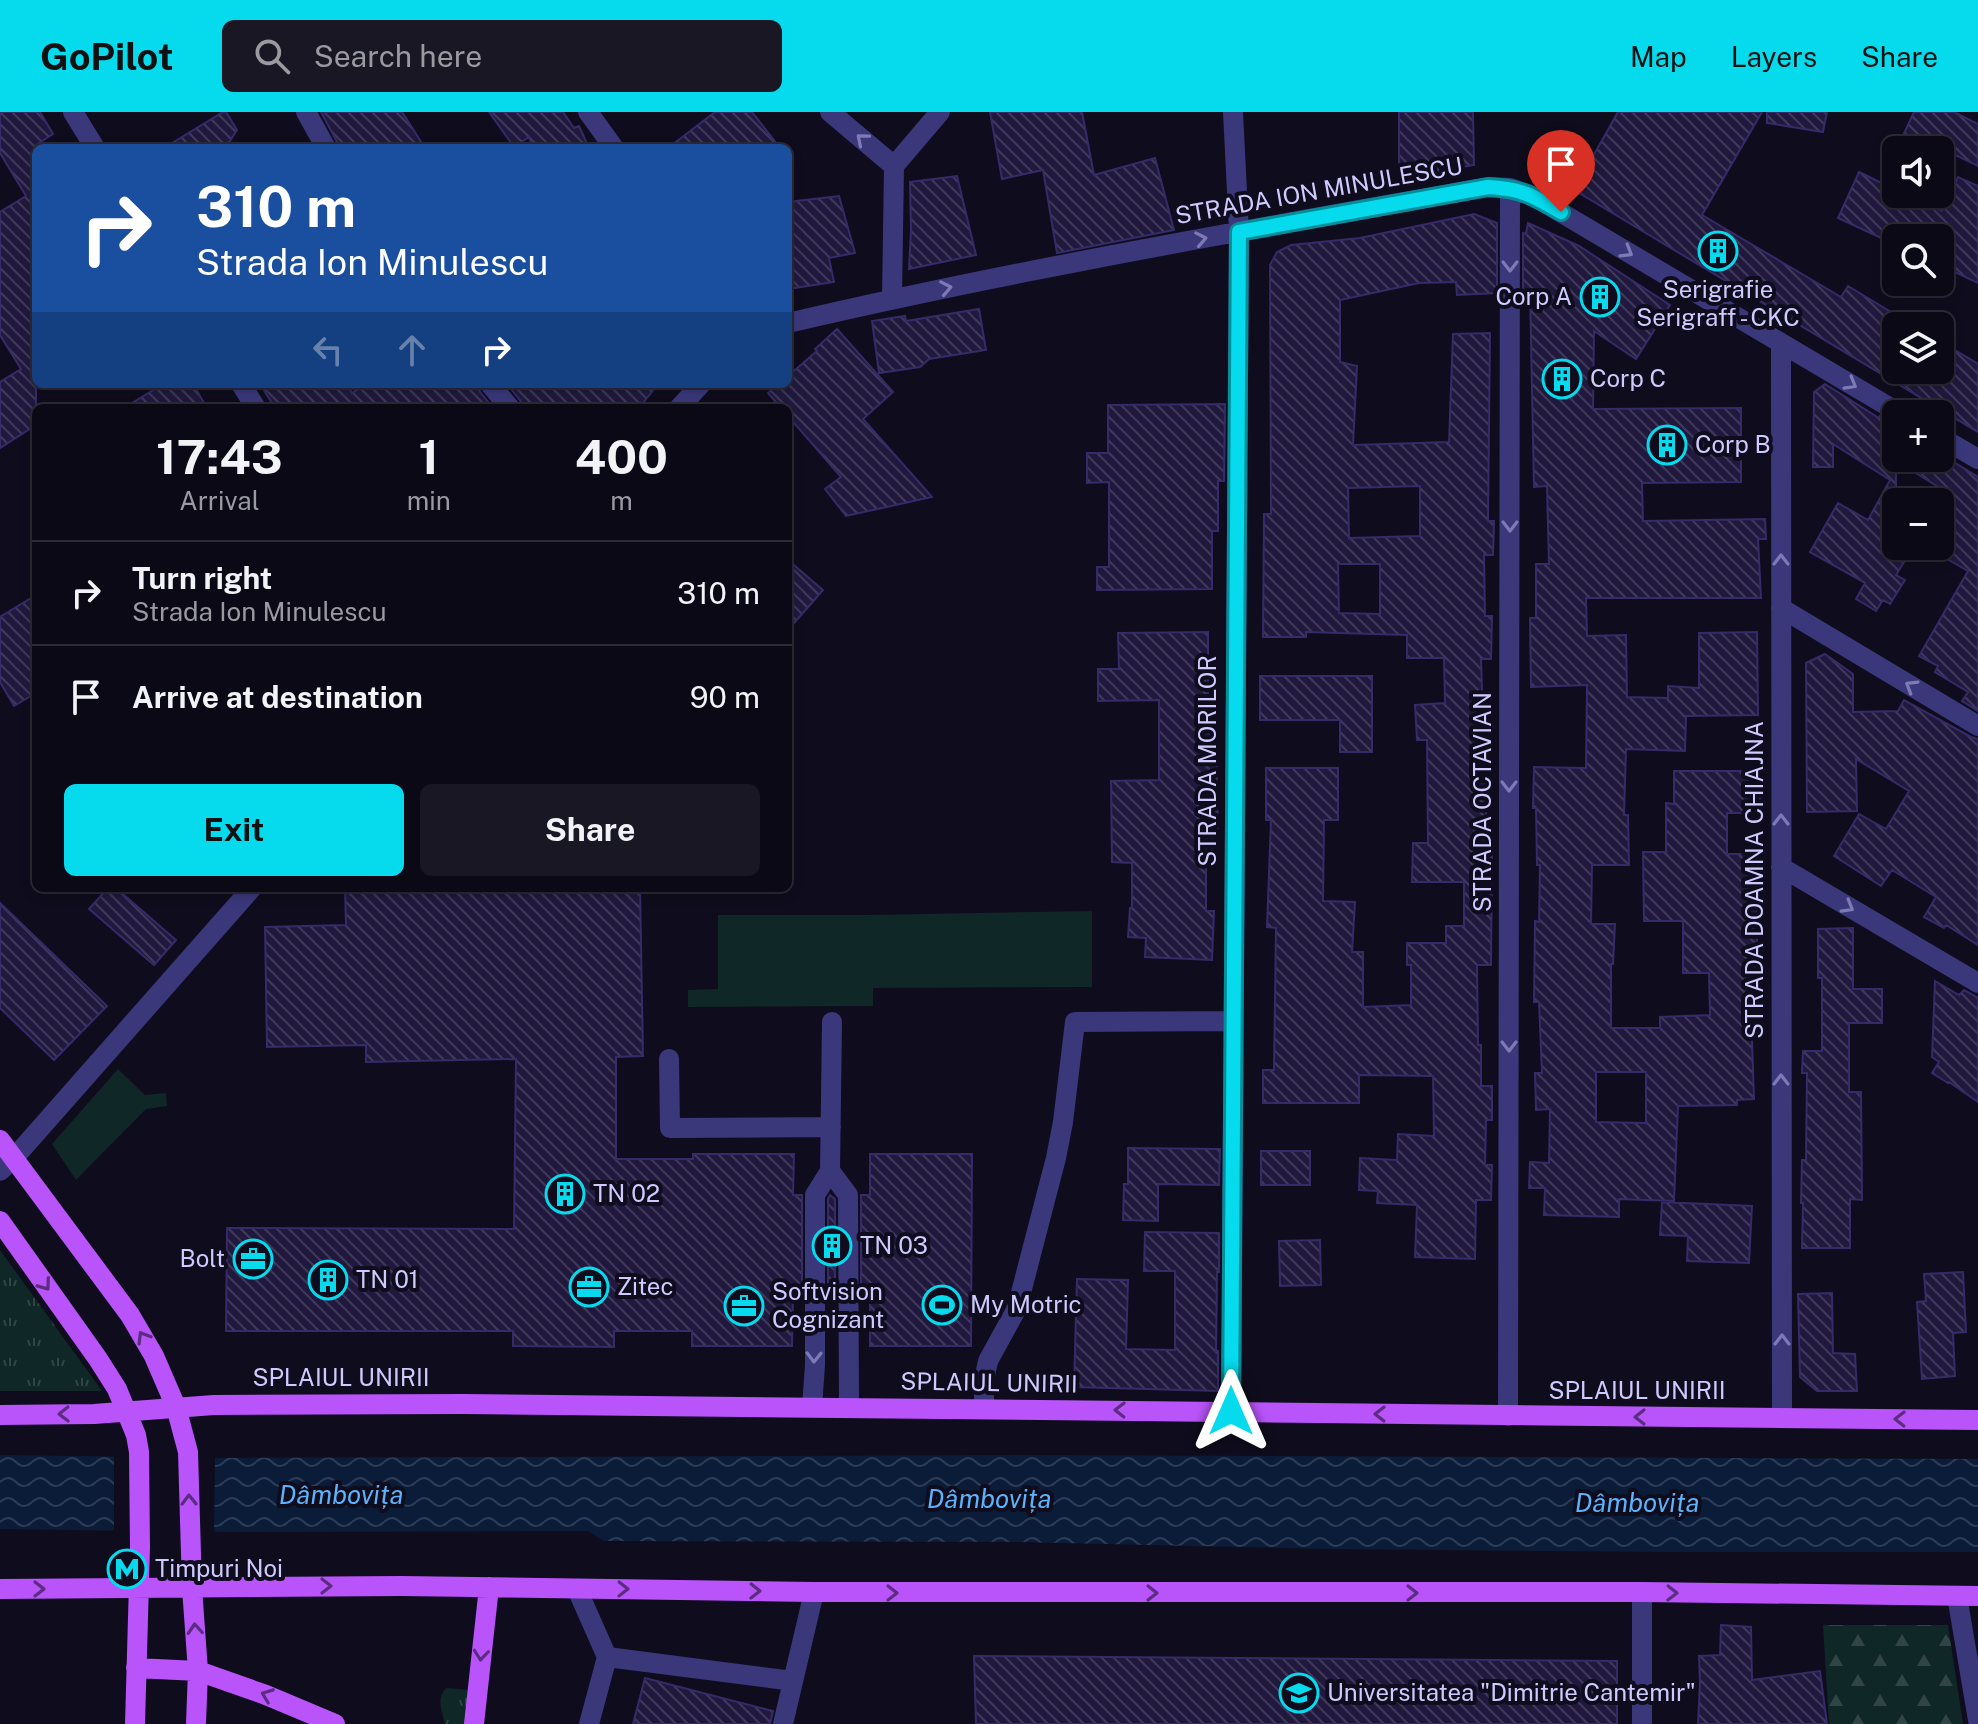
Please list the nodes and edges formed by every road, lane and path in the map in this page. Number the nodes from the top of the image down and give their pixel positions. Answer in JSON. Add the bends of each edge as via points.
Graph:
{"nodes":[{"id":1,"x":73,"y":112,"type":"edge"},
{"id":2,"x":306,"y":112,"type":"edge"},
{"id":3,"x":588,"y":112,"type":"edge"},
{"id":4,"x":830,"y":112,"type":"edge"},
{"id":5,"x":940,"y":112,"type":"edge"},
{"id":6,"x":1233,"y":112,"type":"edge"},
{"id":7,"x":93,"y":144,"type":"edge"},
{"id":8,"x":324,"y":144,"type":"edge"},
{"id":9,"x":611,"y":144,"type":"edge"},
{"id":10,"x":894,"y":166,"type":"junction"},
{"id":11,"x":1510,"y":188,"type":"junction"},
{"id":12,"x":1239,"y":232,"type":"junction"},
{"id":13,"x":892,"y":299,"type":"junction"},
{"id":14,"x":792,"y":322,"type":"edge"},
{"id":15,"x":1781,"y":343,"type":"junction"},
{"id":16,"x":493,"y":388,"type":"edge"},
{"id":17,"x":697,"y":388,"type":"edge"},
{"id":18,"x":1882,"y":403,"type":"edge"},
{"id":19,"x":507,"y":404,"type":"edge"},
{"id":20,"x":683,"y":404,"type":"edge"},
{"id":21,"x":1954,"y":445,"type":"edge"},
{"id":22,"x":1978,"y":459,"type":"edge"},
{"id":23,"x":1781,"y":608,"type":"junction"},
{"id":24,"x":1978,"y":726,"type":"edge"},
{"id":25,"x":1781,"y":867,"type":"junction"},
{"id":26,"x":248,"y":892,"type":"edge"},
{"id":27,"x":1978,"y":983,"type":"edge"},
{"id":28,"x":1232,"y":1021,"type":"junction"},
{"id":29,"x":832,"y":1022,"type":"dead end"},
{"id":30,"x":669,"y":1059,"type":"dead end"},
{"id":31,"x":831,"y":1127,"type":"junction"},
{"id":32,"x":0,"y":1140,"type":"edge"},
{"id":33,"x":7,"y":1164,"type":"edge"},
{"id":34,"x":830,"y":1171,"type":"junction"},
{"id":35,"x":0,"y":1221,"type":"edge"},
{"id":36,"x":176,"y":1407,"type":"junction"},
{"id":37,"x":812,"y":1407,"type":"junction"},
{"id":38,"x":849,"y":1407,"type":"junction"},
{"id":39,"x":984,"y":1408,"type":"junction"},
{"id":40,"x":1231,"y":1411,"type":"junction"},
{"id":41,"x":128,"y":1412,"type":"junction"},
{"id":42,"x":0,"y":1415,"type":"edge"},
{"id":43,"x":1508,"y":1416,"type":"junction"},
{"id":44,"x":1782,"y":1418,"type":"junction"},
{"id":45,"x":1978,"y":1420,"type":"edge"},
{"id":46,"x":489,"y":1587,"type":"junction"},
{"id":47,"x":192,"y":1588,"type":"junction"},
{"id":48,"x":0,"y":1589,"type":"edge"},
{"id":49,"x":138,"y":1589,"type":"junction"},
{"id":50,"x":577,"y":1589,"type":"junction"},
{"id":51,"x":814,"y":1592,"type":"junction"},
{"id":52,"x":1642,"y":1592,"type":"junction"},
{"id":53,"x":1968,"y":1596,"type":"edge"},
{"id":54,"x":607,"y":1657,"type":"junction"},
{"id":55,"x":136,"y":1668,"type":"junction"},
{"id":56,"x":198,"y":1671,"type":"junction"},
{"id":57,"x":793,"y":1681,"type":"junction"},
{"id":58,"x":1978,"y":1720,"type":"edge"},
{"id":59,"x":135,"y":1724,"type":"edge"},
{"id":60,"x":196,"y":1724,"type":"edge"},
{"id":61,"x":335,"y":1724,"type":"edge"},
{"id":62,"x":474,"y":1724,"type":"edge"},
{"id":63,"x":589,"y":1724,"type":"edge"},
{"id":64,"x":783,"y":1724,"type":"edge"},
{"id":65,"x":1642,"y":1724,"type":"edge"}],
"edges":[{"from":1,"to":7,"type":"street"},
{"from":2,"to":8,"type":"street"},
{"from":3,"to":9,"type":"street"},
{"from":10,"to":4,"type":"street","one_way":true},
{"from":5,"to":10,"type":"street"},
{"from":6,"to":12,"type":"street","name":"STRADA MORILOR"},
{"from":10,"to":13,"type":"street"},
{"from":11,"to":12,"type":"street","name":"STRADA ION MINULESCU","via":[[1488,187]]},
{"from":11,"to":15,"type":"street","name":"STRADA ION MINULESCU","one_way":true,"via":[[1533,196]]},
{"from":11,"to":43,"type":"street","name":"STRADA OCTAVIAN","one_way":true},
{"from":13,"to":12,"type":"street","name":"STRADA ION MINULESCU","one_way":true},
{"from":12,"to":28,"type":"street","name":"STRADA MORILOR"},
{"from":13,"to":14,"type":"street","name":"STRADA ION MINULESCU"},
{"from":15,"to":18,"type":"street","name":"STRADA ION MINULESCU","one_way":true},
{"from":23,"to":15,"type":"street","name":"STRADA DOAMNA CHIAJNA","one_way":true},
{"from":16,"to":19,"type":"street"},
{"from":17,"to":20,"type":"street"},
{"from":21,"to":22,"type":"street"},
{"from":24,"to":23,"type":"street","one_way":true},
{"from":25,"to":23,"type":"street","name":"STRADA DOAMNA CHIAJNA","one_way":true},
{"from":25,"to":27,"type":"street","one_way":true},
{"from":44,"to":25,"type":"street","name":"STRADA DOAMNA CHIAJNA","one_way":true},
{"from":26,"to":33,"type":"street"},
{"from":28,"to":39,"type":"street","via":[[1075,1022],[1060,1140],[1017,1308],[988,1361]]},
{"from":28,"to":40,"type":"street","name":"STRADA MORILOR"},
{"from":29,"to":31,"type":"street"},
{"from":30,"to":31,"type":"street","via":[[670,1128]]},
{"from":31,"to":34,"type":"street"},
{"from":32,"to":33,"type":"main road"},
{"from":36,"to":33,"type":"main road","one_way":true,"via":[[130,1315]]},
{"from":34,"to":37,"type":"street","one_way":true,"via":[[815,1195]]},
{"from":34,"to":38,"type":"street","via":[[848,1195]]},
{"from":35,"to":41,"type":"main road","one_way":true,"via":[[98,1359]]},
{"from":36,"to":37,"type":"main road","name":"SPLAIUL UNIRII"},
{"from":36,"to":41,"type":"main road","name":"SPLAIUL UNIRII"},
{"from":47,"to":36,"type":"main road","one_way":true,"via":[[188,1452]]},
{"from":37,"to":38,"type":"main road","name":"SPLAIUL UNIRII"},
{"from":38,"to":39,"type":"main road","name":"SPLAIUL UNIRII"},
{"from":40,"to":39,"type":"main road","name":"SPLAIUL UNIRII","one_way":true},
{"from":43,"to":40,"type":"main road","name":"SPLAIUL UNIRII","one_way":true},
{"from":41,"to":42,"type":"main road","name":"SPLAIUL UNIRII","one_way":true},
{"from":41,"to":49,"type":"main road","via":[[139,1452]]},
{"from":44,"to":43,"type":"main road","name":"SPLAIUL UNIRII","one_way":true},
{"from":45,"to":44,"type":"main road","name":"SPLAIUL UNIRII","one_way":true},
{"from":47,"to":46,"type":"main road","one_way":true},
{"from":46,"to":50,"type":"main road"},
{"from":46,"to":62,"type":"main road","one_way":true},
{"from":47,"to":49,"type":"main road"},
{"from":56,"to":47,"type":"main road","one_way":true},
{"from":48,"to":49,"type":"main road","one_way":true},
{"from":49,"to":55,"type":"main road"},
{"from":50,"to":51,"type":"main road","one_way":true},
{"from":50,"to":54,"type":"street"},
{"from":51,"to":52,"type":"main road","one_way":true},
{"from":51,"to":57,"type":"street"},
{"from":52,"to":53,"type":"main road","one_way":true},
{"from":52,"to":65,"type":"street"},
{"from":53,"to":58,"type":"street"},
{"from":54,"to":57,"type":"street"},
{"from":54,"to":63,"type":"street"},
{"from":55,"to":56,"type":"main road"},
{"from":55,"to":59,"type":"main road"},
{"from":56,"to":60,"type":"main road"},
{"from":61,"to":56,"type":"main road","one_way":true},
{"from":57,"to":64,"type":"street"}]}
